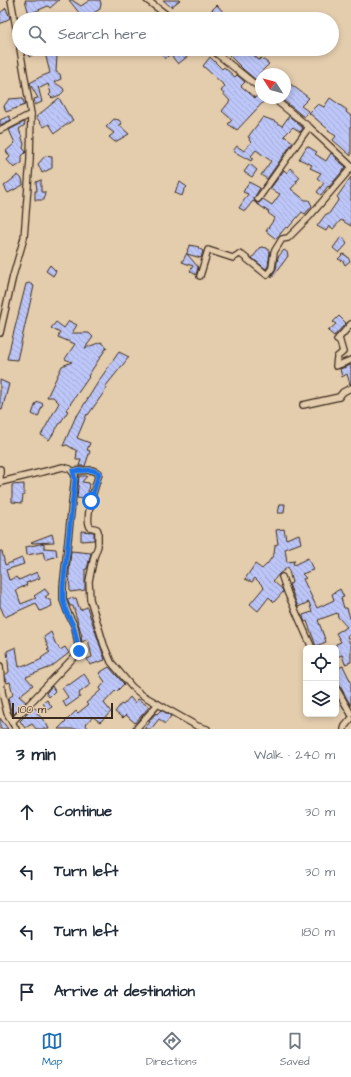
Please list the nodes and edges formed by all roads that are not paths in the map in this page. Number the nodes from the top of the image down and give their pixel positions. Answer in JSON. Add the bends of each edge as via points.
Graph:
{"nodes":[{"id":1,"x":11,"y":0,"type":"edge"},
{"id":2,"x":147,"y":0,"type":"edge"},
{"id":3,"x":13,"y":12,"type":"edge"},
{"id":4,"x":163,"y":12,"type":"edge"},
{"id":5,"x":21,"y":56,"type":"edge"},
{"id":6,"x":221,"y":56,"type":"edge"},
{"id":7,"x":255,"y":84,"type":"edge"},
{"id":8,"x":280,"y":104,"type":"edge"},
{"id":9,"x":31,"y":114,"type":"junction"},
{"id":10,"x":309,"y":127,"type":"junction"},
{"id":11,"x":0,"y":130,"type":"edge"},
{"id":12,"x":351,"y":167,"type":"edge"},
{"id":13,"x":258,"y":199,"type":"dead end"},
{"id":14,"x":200,"y":276,"type":"dead end"},
{"id":15,"x":351,"y":324,"type":"edge"},
{"id":16,"x":0,"y":333,"type":"edge"},
{"id":17,"x":351,"y":360,"type":"edge"},
{"id":18,"x":351,"y":388,"type":"edge"},
{"id":19,"x":303,"y":405,"type":"dead end"},
{"id":20,"x":0,"y":469,"type":"edge"},
{"id":21,"x":73,"y":471,"type":"junction"},
{"id":22,"x":0,"y":483,"type":"edge"},
{"id":23,"x":282,"y":577,"type":"dead end"},
{"id":24,"x":311,"y":645,"type":"edge"},
{"id":25,"x":0,"y":666,"type":"edge"},
{"id":26,"x":339,"y":693,"type":"edge"},
{"id":27,"x":158,"y":704,"type":"junction"},
{"id":28,"x":351,"y":714,"type":"edge"},
{"id":29,"x":351,"y":719,"type":"edge"},
{"id":30,"x":12,"y":722,"type":"junction"},
{"id":31,"x":16,"y":729,"type":"edge"},
{"id":32,"x":136,"y":729,"type":"edge"},
{"id":33,"x":207,"y":729,"type":"edge"},
{"id":34,"x":344,"y":729,"type":"edge"}],
"edges":[{"from":1,"to":3,"type":"street"},
{"from":2,"to":4,"type":"street"},
{"from":5,"to":9,"type":"street"},
{"from":6,"to":7,"type":"street"},
{"from":8,"to":10,"type":"street"},
{"from":9,"to":11,"type":"street"},
{"from":9,"to":16,"type":"street","via":[[24,238]]},
{"from":10,"to":12,"type":"street"},
{"from":10,"to":13,"type":"street"},
{"from":12,"to":14,"type":"street","via":[[309,217],[288,238],[282,238],[274,252],[272,268],[267,275],[242,255],[233,258],[208,250]]},
{"from":15,"to":17,"type":"street","via":[[338,339],[343,352],[337,357],[336,366]]},
{"from":18,"to":19,"type":"street","via":[[339,397]]},
{"from":20,"to":22,"type":"street"},
{"from":21,"to":22,"type":"street","via":[[63,467]]},
{"from":21,"to":27,"type":"street","via":[[92,470],[99,473],[88,523],[90,528],[98,531],[98,546],[88,581],[90,599],[104,645],[111,662],[132,688]]},
{"from":21,"to":30,"type":"street","via":[[75,479],[63,600],[74,627],[79,651]]},
{"from":23,"to":24,"type":"street"},
{"from":25,"to":30,"type":"street","via":[[2,692]]},
{"from":26,"to":28,"type":"street"},
{"from":27,"to":32,"type":"street"},
{"from":27,"to":33,"type":"street"},
{"from":29,"to":34,"type":"street"},
{"from":30,"to":31,"type":"street"}]}
